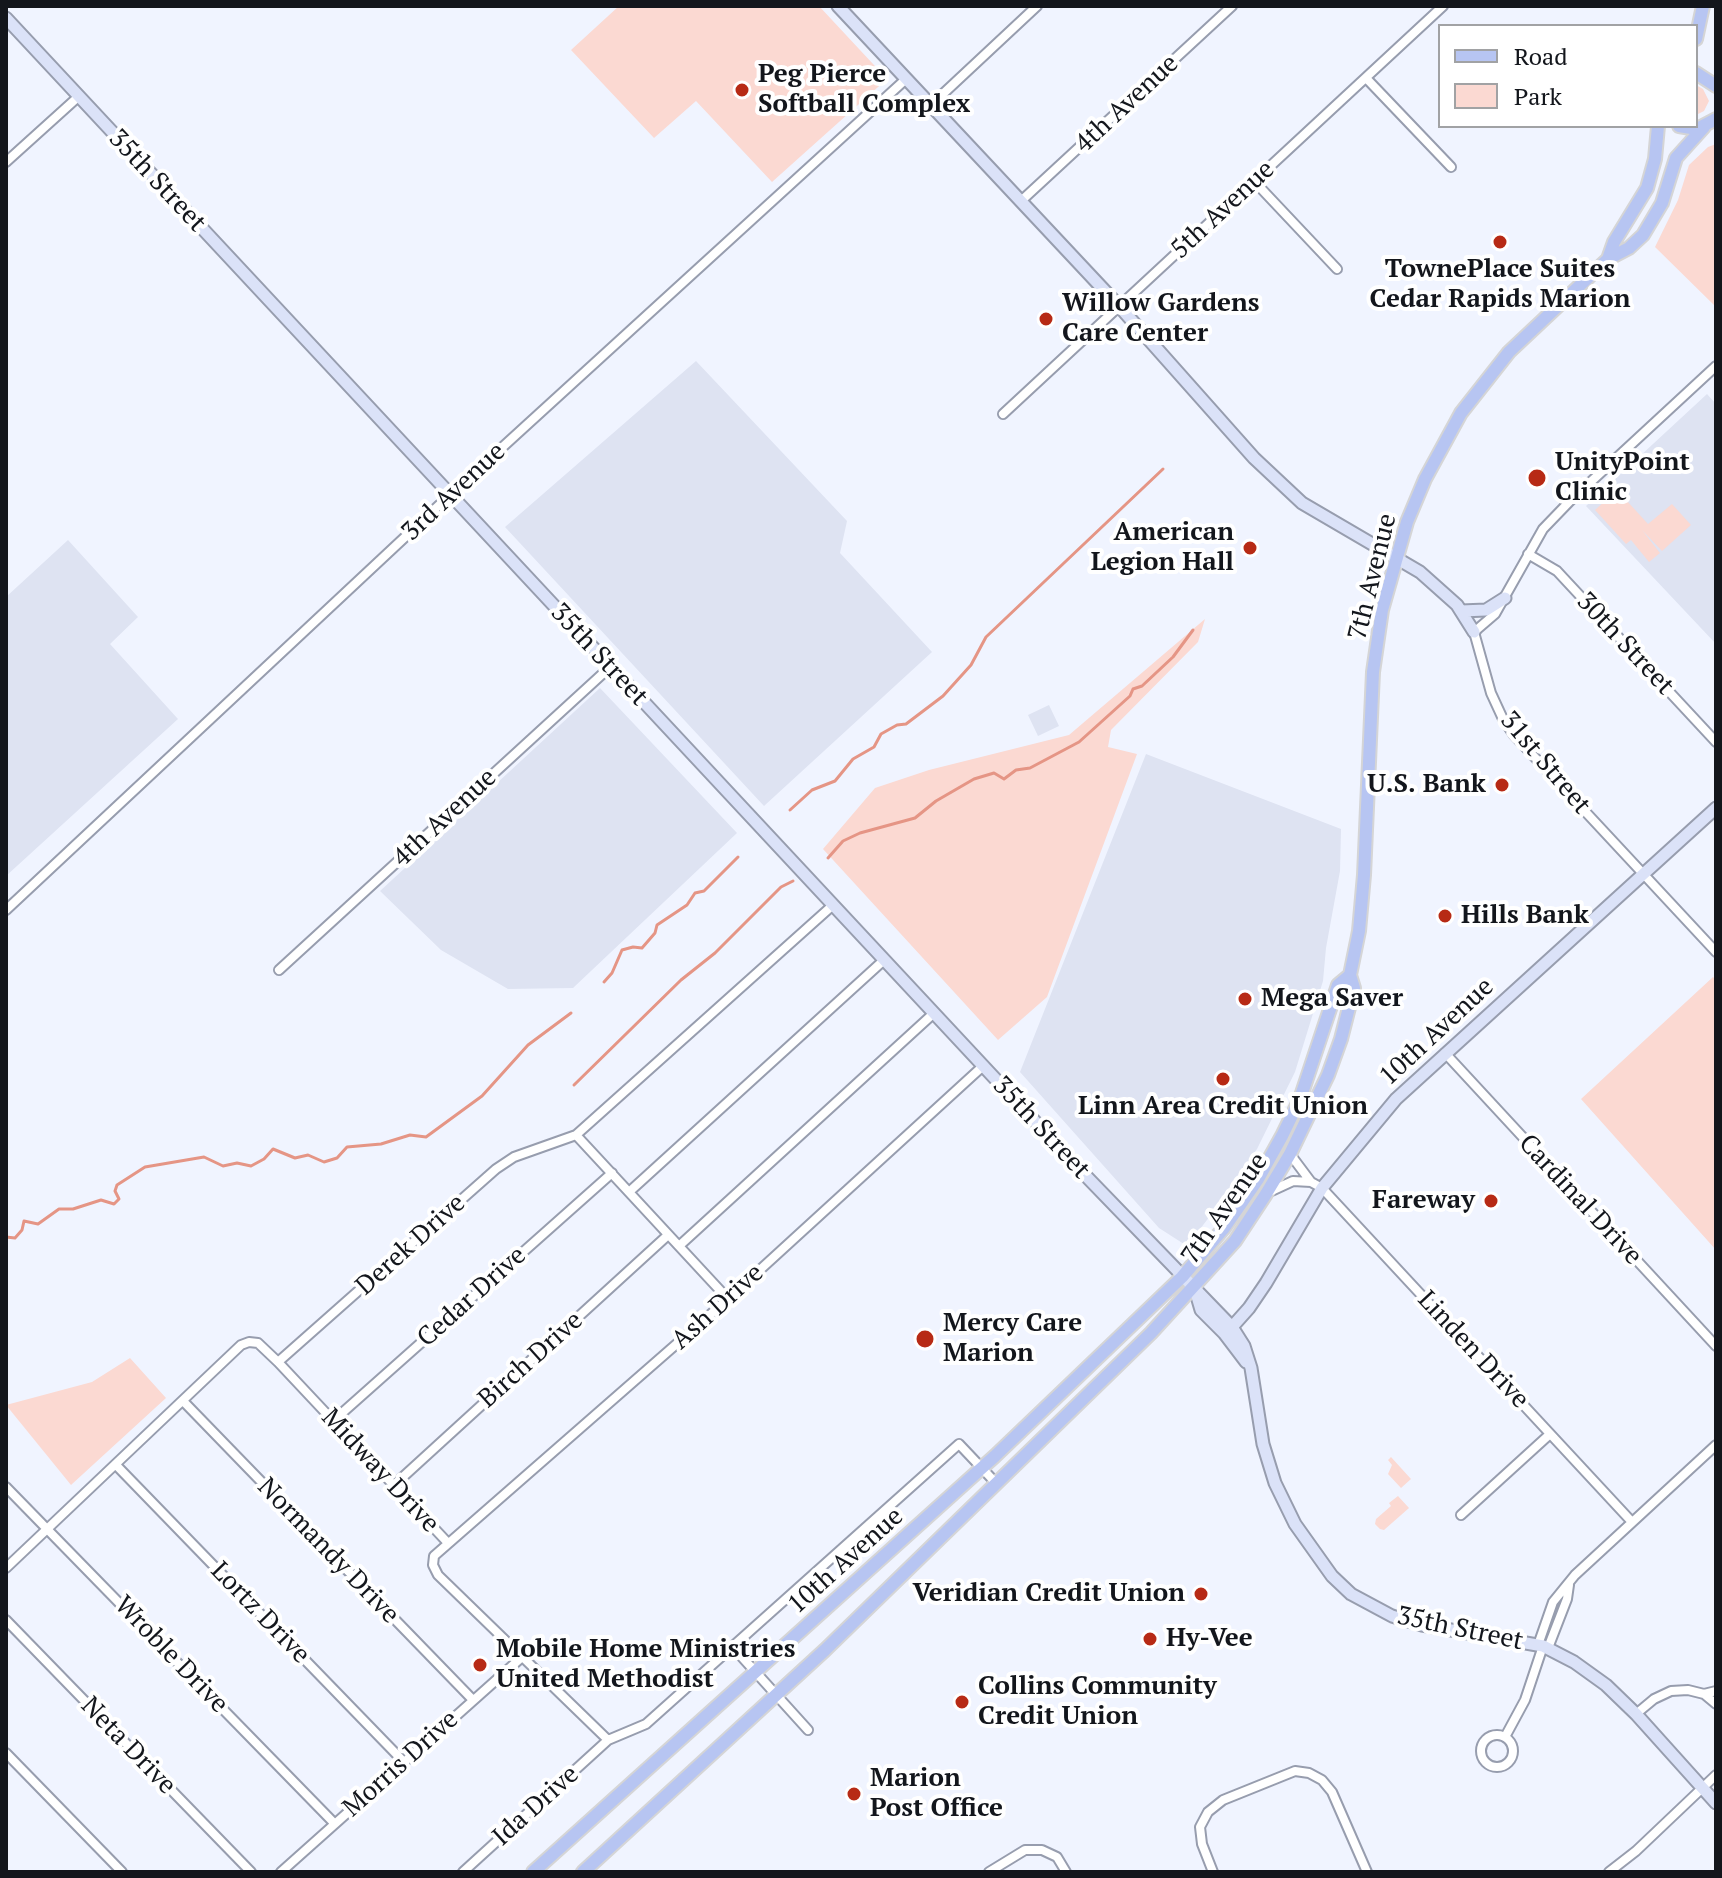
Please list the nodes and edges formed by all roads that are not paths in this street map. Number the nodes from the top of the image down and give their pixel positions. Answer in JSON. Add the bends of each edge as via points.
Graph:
{"nodes":[{"id":1,"x":1037,"y":6,"type":"edge"},
{"id":2,"x":1232,"y":6,"type":"edge"},
{"id":3,"x":1443,"y":6,"type":"edge"},
{"id":4,"x":1703,"y":6,"type":"edge"},
{"id":5,"x":843,"y":8,"type":"edge"},
{"id":6,"x":6,"y":18,"type":"edge"},
{"id":7,"x":1698,"y":30,"type":"edge"},
{"id":8,"x":1698,"y":74,"type":"edge"},
{"id":9,"x":1366,"y":78,"type":"junction"},
{"id":10,"x":906,"y":79,"type":"junction"},
{"id":11,"x":1716,"y":86,"type":"edge"},
{"id":12,"x":78,"y":97,"type":"junction"},
{"id":13,"x":931,"y":105,"type":"junction"},
{"id":14,"x":1712,"y":123,"type":"edge"},
{"id":15,"x":1658,"y":128,"type":"edge"},
{"id":16,"x":1691,"y":128,"type":"edge"},
{"id":17,"x":6,"y":162,"type":"edge"},
{"id":18,"x":1451,"y":167,"type":"dead end"},
{"id":19,"x":1254,"y":181,"type":"junction"},
{"id":20,"x":1021,"y":201,"type":"junction"},
{"id":21,"x":1608,"y":259,"type":"junction"},
{"id":22,"x":1337,"y":269,"type":"dead end"},
{"id":23,"x":1119,"y":306,"type":"junction"},
{"id":24,"x":1716,"y":366,"type":"edge"},
{"id":25,"x":1003,"y":414,"type":"dead end"},
{"id":26,"x":450,"y":495,"type":"junction"},
{"id":27,"x":1528,"y":554,"type":"junction"},
{"id":28,"x":1396,"y":559,"type":"junction"},
{"id":29,"x":1505,"y":598,"type":"junction"},
{"id":30,"x":1461,"y":611,"type":"junction"},
{"id":31,"x":1474,"y":632,"type":"junction"},
{"id":32,"x":610,"y":667,"type":"junction"},
{"id":33,"x":1716,"y":742,"type":"edge"},
{"id":34,"x":1716,"y":808,"type":"edge"},
{"id":35,"x":1642,"y":873,"type":"junction"},
{"id":36,"x":833,"y":905,"type":"junction"},
{"id":37,"x":6,"y":910,"type":"edge"},
{"id":38,"x":1716,"y":952,"type":"edge"},
{"id":39,"x":884,"y":960,"type":"junction"},
{"id":40,"x":279,"y":970,"type":"dead end"},
{"id":41,"x":1350,"y":975,"type":"junction"},
{"id":42,"x":934,"y":1013,"type":"junction"},
{"id":43,"x":1445,"y":1053,"type":"junction"},
{"id":44,"x":983,"y":1066,"type":"junction"},
{"id":45,"x":576,"y":1135,"type":"junction"},
{"id":46,"x":1290,"y":1154,"type":"junction"},
{"id":47,"x":612,"y":1173,"type":"junction"},
{"id":48,"x":1316,"y":1185,"type":"junction"},
{"id":49,"x":629,"y":1192,"type":"junction"},
{"id":50,"x":1266,"y":1194,"type":"junction"},
{"id":51,"x":668,"y":1235,"type":"junction"},
{"id":52,"x":679,"y":1246,"type":"junction"},
{"id":53,"x":1182,"y":1277,"type":"junction"},
{"id":54,"x":1194,"y":1288,"type":"junction"},
{"id":55,"x":728,"y":1299,"type":"junction"},
{"id":56,"x":1232,"y":1327,"type":"junction"},
{"id":57,"x":1716,"y":1346,"type":"edge"},
{"id":58,"x":278,"y":1362,"type":"junction"},
{"id":59,"x":1251,"y":1368,"type":"junction"},
{"id":60,"x":184,"y":1402,"type":"junction"},
{"id":61,"x":333,"y":1421,"type":"junction"},
{"id":62,"x":1550,"y":1434,"type":"junction"},
{"id":63,"x":1716,"y":1445,"type":"edge"},
{"id":64,"x":116,"y":1465,"type":"junction"},
{"id":65,"x":981,"y":1468,"type":"junction"},
{"id":66,"x":995,"y":1482,"type":"junction"},
{"id":67,"x":393,"y":1486,"type":"junction"},
{"id":68,"x":6,"y":1487,"type":"edge"},
{"id":69,"x":1461,"y":1515,"type":"dead end"},
{"id":70,"x":1632,"y":1522,"type":"junction"},
{"id":71,"x":48,"y":1529,"type":"junction"},
{"id":72,"x":448,"y":1543,"type":"junction"},
{"id":73,"x":6,"y":1568,"type":"edge"},
{"id":74,"x":6,"y":1620,"type":"edge"},
{"id":75,"x":732,"y":1646,"type":"junction"},
{"id":76,"x":1543,"y":1647,"type":"junction"},
{"id":77,"x":522,"y":1657,"type":"junction"},
{"id":78,"x":756,"y":1672,"type":"junction"},
{"id":79,"x":1716,"y":1691,"type":"edge"},
{"id":80,"x":777,"y":1694,"type":"junction"},
{"id":81,"x":1704,"y":1694,"type":"junction"},
{"id":82,"x":473,"y":1700,"type":"junction"},
{"id":83,"x":1716,"y":1704,"type":"edge"},
{"id":84,"x":1636,"y":1714,"type":"junction"},
{"id":85,"x":808,"y":1730,"type":"dead end"},
{"id":86,"x":1505,"y":1737,"type":"dead end"},
{"id":87,"x":608,"y":1740,"type":"junction"},
{"id":88,"x":6,"y":1753,"type":"edge"},
{"id":89,"x":404,"y":1762,"type":"junction"},
{"id":90,"x":1716,"y":1775,"type":"edge"},
{"id":91,"x":1703,"y":1789,"type":"junction"},
{"id":92,"x":1716,"y":1803,"type":"edge"},
{"id":93,"x":335,"y":1824,"type":"junction"},
{"id":94,"x":122,"y":1872,"type":"edge"},
{"id":95,"x":251,"y":1872,"type":"edge"},
{"id":96,"x":281,"y":1872,"type":"edge"},
{"id":97,"x":463,"y":1872,"type":"edge"},
{"id":98,"x":533,"y":1872,"type":"edge"},
{"id":99,"x":583,"y":1872,"type":"edge"},
{"id":100,"x":989,"y":1872,"type":"edge"},
{"id":101,"x":1066,"y":1872,"type":"edge"},
{"id":102,"x":1213,"y":1872,"type":"edge"},
{"id":103,"x":1367,"y":1872,"type":"edge"},
{"id":104,"x":1609,"y":1872,"type":"edge"}],
"edges":[{"from":1,"to":13,"type":"street"},
{"from":2,"to":20,"type":"street","name":"4th Avenue"},
{"from":3,"to":9,"type":"street","name":"5th Avenue"},
{"from":4,"to":7,"type":"main road"},
{"from":5,"to":10,"type":"street","name":"31st Street"},
{"from":6,"to":12,"type":"street","name":"35th Street"},
{"from":8,"to":11,"type":"main road"},
{"from":9,"to":18,"type":"street"},
{"from":9,"to":19,"type":"street","name":"5th Avenue"},
{"from":10,"to":13,"type":"street","name":"31st Street"},
{"from":10,"to":26,"type":"street","name":"3rd Avenue"},
{"from":12,"to":17,"type":"street"},
{"from":12,"to":26,"type":"street","name":"35th Street"},
{"from":13,"to":20,"type":"street","name":"31st Street"},
{"from":14,"to":16,"type":"main road"},
{"from":14,"to":21,"type":"main road","name":"7th Avenue","via":[[1676,158],[1662,203],[1643,235]]},
{"from":15,"to":21,"type":"main road","name":"7th Avenue","via":[[1647,188]]},
{"from":19,"to":22,"type":"street"},
{"from":19,"to":23,"type":"street","name":"5th Avenue"},
{"from":20,"to":23,"type":"street","name":"31st Street"},
{"from":21,"to":28,"type":"main road","name":"7th Avenue","via":[[1517,344],[1461,413],[1425,479]]},
{"from":23,"to":25,"type":"street","name":"5th Avenue"},
{"from":23,"to":28,"type":"street","name":"31st Street","via":[[1302,503]]},
{"from":24,"to":27,"type":"street","via":[[1570,501]]},
{"from":26,"to":32,"type":"street","name":"35th Street"},
{"from":26,"to":37,"type":"street","name":"3rd Avenue"},
{"from":27,"to":29,"type":"street"},
{"from":27,"to":33,"type":"street","name":"30th Street","via":[[1557,571]]},
{"from":28,"to":30,"type":"street","name":"31st Street","via":[[1420,572]]},
{"from":28,"to":41,"type":"main road","name":"7th Avenue","via":[[1373,672],[1364,875]]},
{"from":29,"to":30,"type":"street","via":[[1486,610]]},
{"from":29,"to":31,"type":"street"},
{"from":30,"to":31,"type":"street","name":"31st Street"},
{"from":31,"to":35,"type":"street","name":"31st Street","via":[[1491,693],[1508,727]]},
{"from":32,"to":36,"type":"street","name":"35th Street"},
{"from":32,"to":40,"type":"street","name":"4th Avenue"},
{"from":34,"to":35,"type":"street","name":"10th Avenue"},
{"from":35,"to":38,"type":"street","name":"31st Street"},
{"from":35,"to":43,"type":"street","name":"10th Avenue"},
{"from":36,"to":39,"type":"street","name":"35th Street"},
{"from":36,"to":45,"type":"street","name":"Derek Drive"},
{"from":39,"to":42,"type":"street","name":"35th Street"},
{"from":39,"to":49,"type":"street"},
{"from":41,"to":46,"type":"main road","name":"7th Avenue","via":[[1354,988],[1341,1039]]},
{"from":41,"to":53,"type":"main road","name":"7th Avenue","via":[[1338,985],[1300,1099],[1282,1136],[1224,1228]]},
{"from":42,"to":44,"type":"street","name":"35th Street"},
{"from":42,"to":52,"type":"street"},
{"from":43,"to":48,"type":"street","name":"10th Avenue"},
{"from":43,"to":57,"type":"street","name":"Cardinal Drive"},
{"from":44,"to":53,"type":"street","name":"35th Street"},
{"from":44,"to":55,"type":"street","name":"Ash Drive"},
{"from":45,"to":47,"type":"street"},
{"from":45,"to":58,"type":"street","name":"Derek Drive","via":[[514,1157],[496,1169]]},
{"from":46,"to":48,"type":"street","name":"Linden Drive"},
{"from":46,"to":50,"type":"main road","name":"7th Avenue"},
{"from":47,"to":49,"type":"street"},
{"from":47,"to":61,"type":"street","name":"Cedar Drive"},
{"from":48,"to":50,"type":"street","via":[[1293,1181]]},
{"from":48,"to":56,"type":"street","name":"10th Avenue","via":[[1266,1283]]},
{"from":48,"to":62,"type":"street","name":"Linden Drive"},
{"from":49,"to":51,"type":"street"},
{"from":50,"to":54,"type":"main road","name":"7th Avenue"},
{"from":51,"to":52,"type":"street"},
{"from":51,"to":67,"type":"street","name":"Birch Drive"},
{"from":52,"to":55,"type":"street"},
{"from":53,"to":54,"type":"street","name":"35th Street"},
{"from":53,"to":65,"type":"main road","name":"10th Avenue"},
{"from":54,"to":56,"type":"street","name":"35th Street"},
{"from":54,"to":59,"type":"street","name":"35th Street","via":[[1201,1310]]},
{"from":54,"to":66,"type":"main road","name":"10th Avenue"},
{"from":55,"to":72,"type":"street","name":"Ash Drive"},
{"from":56,"to":59,"type":"street","name":"35th Street"},
{"from":58,"to":60,"type":"street","via":[[258,1343],[241,1345]]},
{"from":58,"to":61,"type":"street","name":"Midway Drive"},
{"from":59,"to":76,"type":"street","name":"35th Street","via":[[1275,1483],[1295,1524],[1332,1576],[1351,1594],[1392,1616]]},
{"from":60,"to":64,"type":"street"},
{"from":60,"to":82,"type":"street","name":"Normandy Drive"},
{"from":61,"to":67,"type":"street","name":"Midway Drive"},
{"from":62,"to":69,"type":"street"},
{"from":62,"to":70,"type":"street","name":"Linden Drive"},
{"from":63,"to":70,"type":"street"},
{"from":64,"to":71,"type":"street"},
{"from":64,"to":89,"type":"street","name":"Lortz Drive"},
{"from":65,"to":66,"type":"street"},
{"from":65,"to":75,"type":"street","via":[[959,1444]]},
{"from":65,"to":78,"type":"main road","name":"10th Avenue"},
{"from":66,"to":80,"type":"main road","name":"10th Avenue"},
{"from":67,"to":72,"type":"street","name":"Midway Drive"},
{"from":68,"to":71,"type":"street","name":"Wroble Drive"},
{"from":70,"to":76,"type":"street","via":[[1553,1602]]},
{"from":71,"to":73,"type":"street"},
{"from":71,"to":93,"type":"street","name":"Wroble Drive"},
{"from":72,"to":77,"type":"street","name":"Midway Drive","via":[[434,1556],[438,1575]]},
{"from":74,"to":95,"type":"street","name":"Neta Drive"},
{"from":75,"to":78,"type":"street"},
{"from":75,"to":87,"type":"street","via":[[646,1724]]},
{"from":76,"to":84,"type":"street","name":"35th Street","via":[[1595,1677]]},
{"from":76,"to":86,"type":"street","via":[[1525,1700]]},
{"from":77,"to":82,"type":"street","name":"Morris Drive"},
{"from":77,"to":87,"type":"street","name":"Midway Drive"},
{"from":78,"to":80,"type":"street"},
{"from":78,"to":98,"type":"main road","name":"10th Avenue"},
{"from":79,"to":81,"type":"street"},
{"from":80,"to":85,"type":"street"},
{"from":80,"to":99,"type":"main road","name":"10th Avenue"},
{"from":81,"to":83,"type":"street"},
{"from":81,"to":84,"type":"street","via":[[1671,1691]]},
{"from":82,"to":89,"type":"street","name":"Morris Drive"},
{"from":84,"to":91,"type":"street","name":"35th Street"},
{"from":87,"to":97,"type":"street","name":"Ida Drive"},
{"from":88,"to":94,"type":"street"},
{"from":89,"to":93,"type":"street","name":"Morris Drive"},
{"from":90,"to":91,"type":"street"},
{"from":91,"to":92,"type":"street","name":"35th Street"},
{"from":91,"to":104,"type":"street"},
{"from":93,"to":96,"type":"street","name":"Morris Drive"},
{"from":100,"to":101,"type":"street","via":[[1025,1850],[1057,1857]]},
{"from":102,"to":103,"type":"street","via":[[1200,1827],[1208,1812],[1223,1800],[1295,1771],[1322,1780],[1332,1792]]}]}
